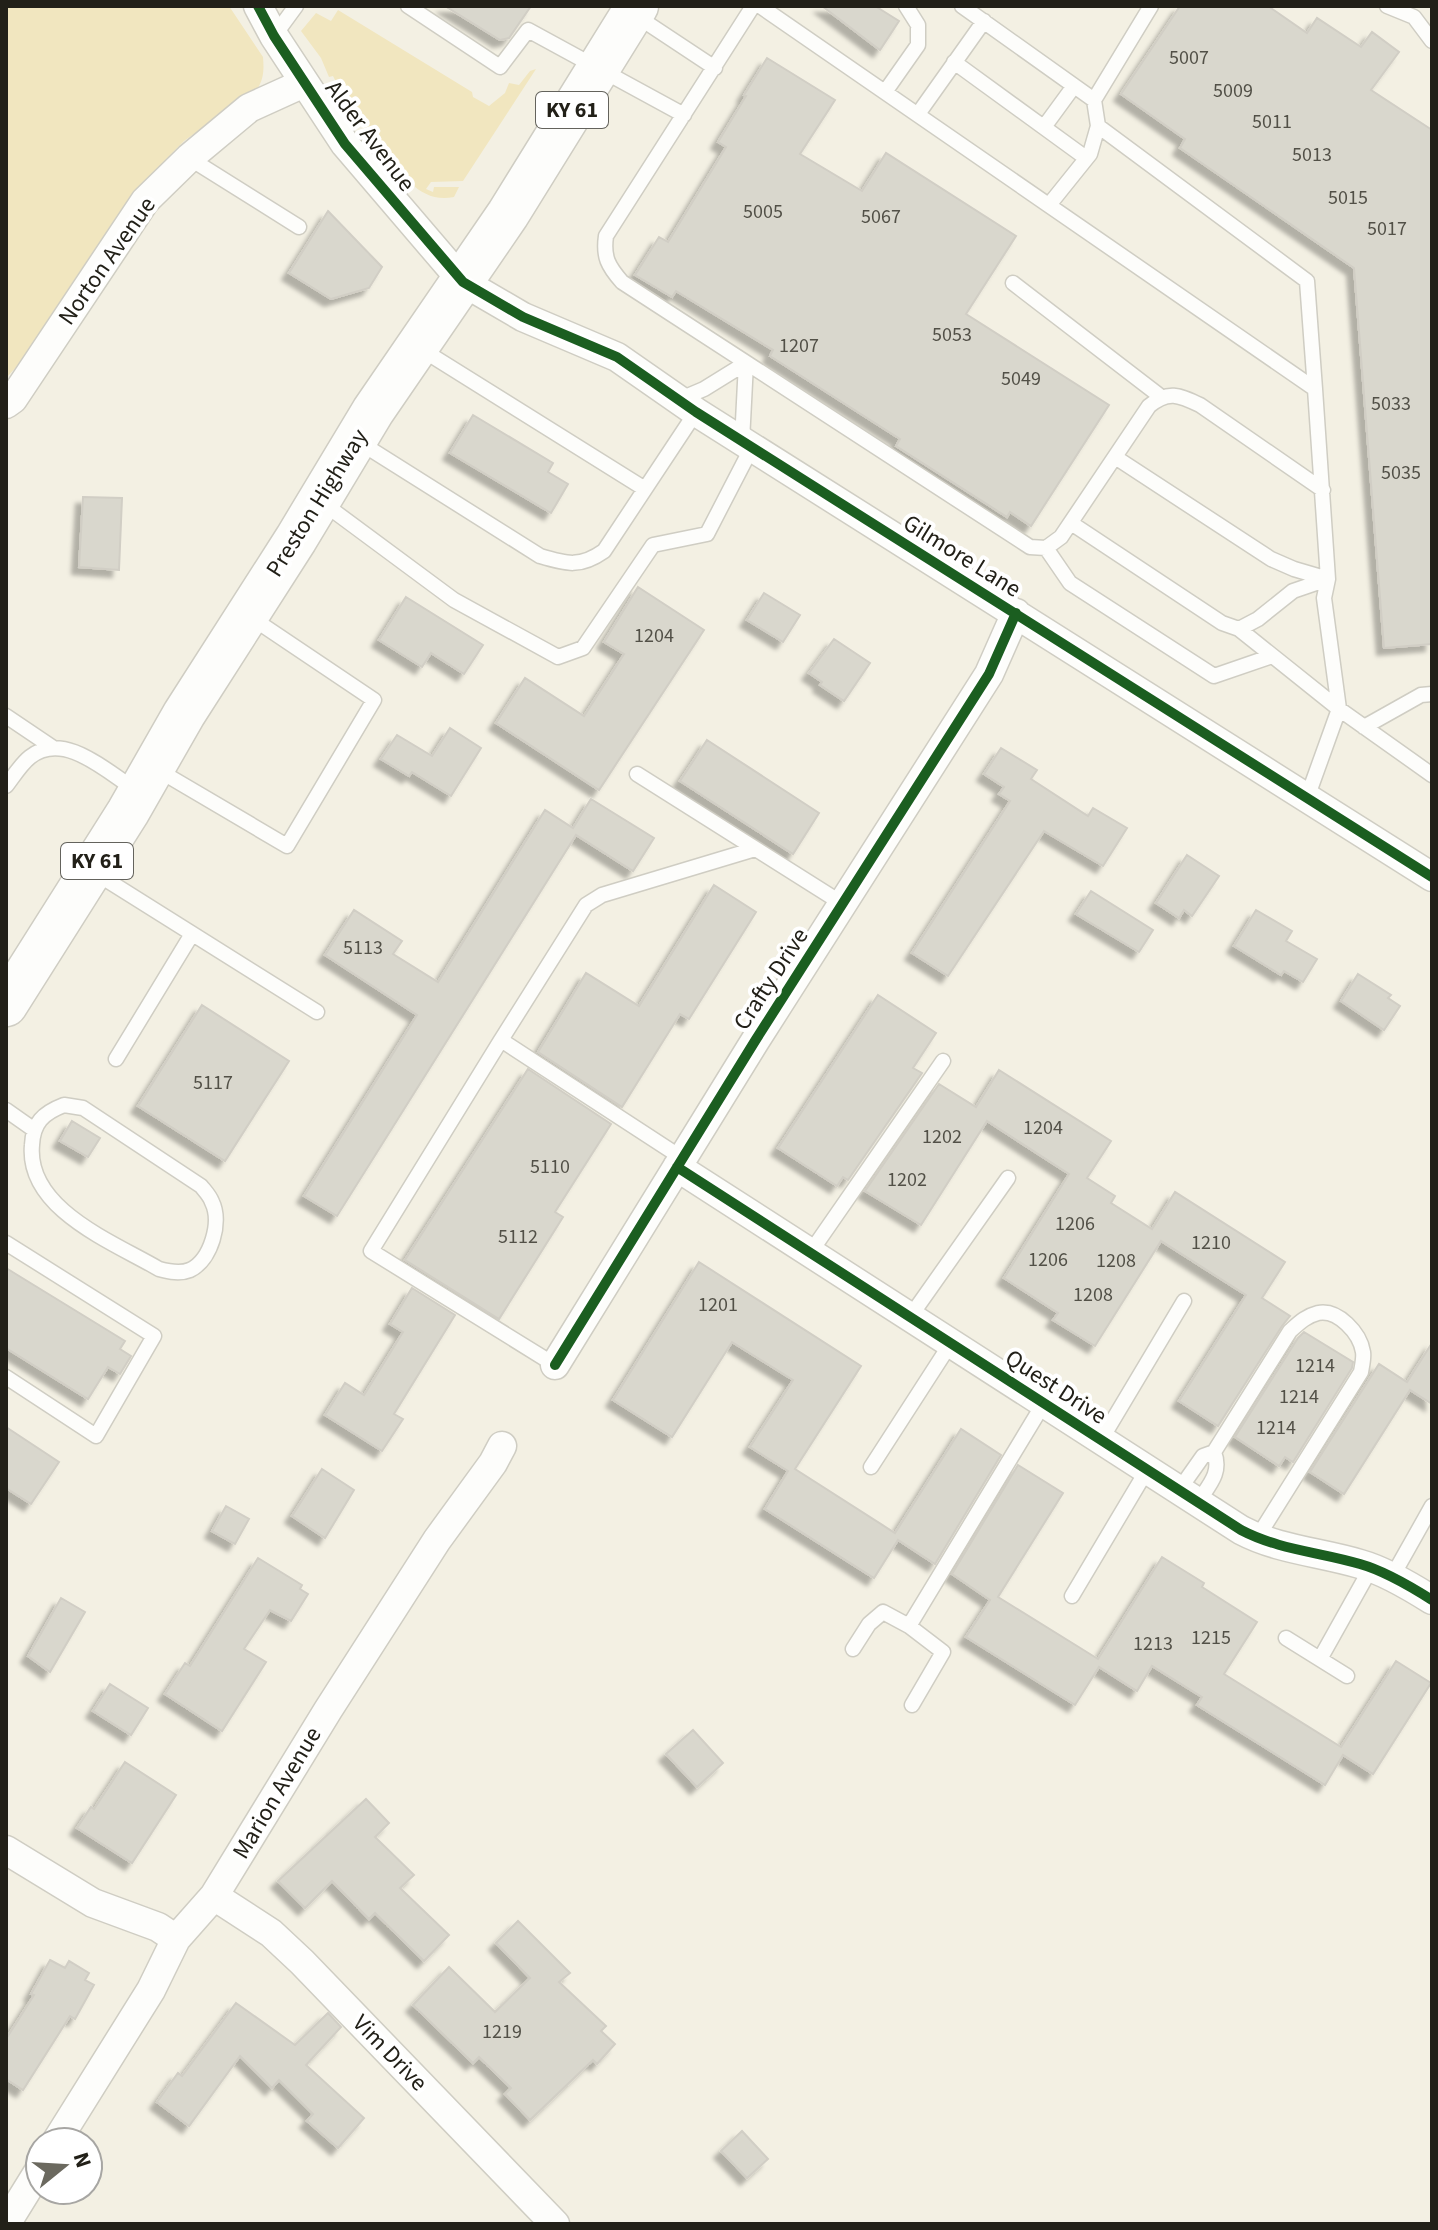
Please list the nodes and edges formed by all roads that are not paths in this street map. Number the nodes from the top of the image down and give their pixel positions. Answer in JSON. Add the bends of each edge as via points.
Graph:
{"nodes":[{"id":1,"x":258,"y":6,"type":"edge"},
{"id":2,"x":296,"y":6,"type":"edge"},
{"id":3,"x":408,"y":6,"type":"edge"},
{"id":4,"x":753,"y":6,"type":"edge"},
{"id":5,"x":760,"y":6,"type":"edge"},
{"id":6,"x":906,"y":6,"type":"edge"},
{"id":7,"x":962,"y":6,"type":"edge"},
{"id":8,"x":1151,"y":6,"type":"edge"},
{"id":9,"x":1387,"y":6,"type":"edge"},
{"id":10,"x":634,"y":10,"type":"edge"},
{"id":11,"x":984,"y":21,"type":"junction"},
{"id":12,"x":274,"y":36,"type":"junction"},
{"id":13,"x":1432,"y":41,"type":"edge"},
{"id":14,"x":954,"y":62,"type":"junction"},
{"id":15,"x":598,"y":66,"type":"junction"},
{"id":16,"x":715,"y":68,"type":"junction"},
{"id":17,"x":304,"y":83,"type":"junction"},
{"id":18,"x":1074,"y":86,"type":"junction"},
{"id":19,"x":885,"y":92,"type":"junction"},
{"id":20,"x":1094,"y":100,"type":"junction"},
{"id":21,"x":918,"y":114,"type":"junction"},
{"id":22,"x":684,"y":115,"type":"junction"},
{"id":23,"x":1098,"y":126,"type":"junction"},
{"id":24,"x":1044,"y":127,"type":"junction"},
{"id":25,"x":189,"y":158,"type":"junction"},
{"id":26,"x":1086,"y":158,"type":"junction"},
{"id":27,"x":1049,"y":205,"type":"junction"},
{"id":28,"x":299,"y":227,"type":"dead end"},
{"id":29,"x":463,"y":282,"type":"junction"},
{"id":30,"x":1013,"y":283,"type":"dead end"},
{"id":31,"x":418,"y":347,"type":"junction"},
{"id":32,"x":746,"y":363,"type":"junction"},
{"id":33,"x":1315,"y":389,"type":"junction"},
{"id":34,"x":1160,"y":396,"type":"junction"},
{"id":35,"x":6,"y":404,"type":"edge"},
{"id":36,"x":687,"y":406,"type":"junction"},
{"id":37,"x":356,"y":440,"type":"junction"},
{"id":38,"x":747,"y":444,"type":"junction"},
{"id":39,"x":1115,"y":457,"type":"junction"},
{"id":40,"x":645,"y":489,"type":"junction"},
{"id":41,"x":1323,"y":490,"type":"junction"},
{"id":42,"x":319,"y":500,"type":"junction"},
{"id":43,"x":1071,"y":523,"type":"junction"},
{"id":44,"x":1046,"y":548,"type":"junction"},
{"id":45,"x":1328,"y":579,"type":"junction"},
{"id":46,"x":1016,"y":613,"type":"junction"},
{"id":47,"x":248,"y":615,"type":"junction"},
{"id":48,"x":1239,"y":629,"type":"junction"},
{"id":49,"x":1272,"y":656,"type":"junction"},
{"id":50,"x":1432,"y":694,"type":"edge"},
{"id":51,"x":1339,"y":709,"type":"junction"},
{"id":52,"x":6,"y":716,"type":"edge"},
{"id":53,"x":1364,"y":727,"type":"junction"},
{"id":54,"x":52,"y":747,"type":"junction"},
{"id":55,"x":637,"y":774,"type":"dead end"},
{"id":56,"x":1432,"y":775,"type":"edge"},
{"id":57,"x":146,"y":780,"type":"junction"},
{"id":58,"x":6,"y":786,"type":"edge"},
{"id":59,"x":1307,"y":798,"type":"junction"},
{"id":60,"x":755,"y":849,"type":"junction"},
{"id":61,"x":91,"y":871,"type":"junction"},
{"id":62,"x":1432,"y":877,"type":"edge"},
{"id":63,"x":843,"y":904,"type":"junction"},
{"id":64,"x":192,"y":934,"type":"junction"},
{"id":65,"x":6,"y":1005,"type":"edge"},
{"id":66,"x":317,"y":1012,"type":"dead end"},
{"id":67,"x":501,"y":1040,"type":"junction"},
{"id":68,"x":116,"y":1059,"type":"dead end"},
{"id":69,"x":943,"y":1061,"type":"dead end"},
{"id":70,"x":6,"y":1110,"type":"edge"},
{"id":71,"x":33,"y":1129,"type":"junction"},
{"id":72,"x":680,"y":1162,"type":"junction"},
{"id":73,"x":1008,"y":1178,"type":"dead end"},
{"id":74,"x":6,"y":1243,"type":"edge"},
{"id":75,"x":810,"y":1253,"type":"junction"},
{"id":76,"x":1184,"y":1301,"type":"dead end"},
{"id":77,"x":910,"y":1317,"type":"junction"},
{"id":78,"x":951,"y":1343,"type":"junction"},
{"id":79,"x":555,"y":1365,"type":"joint"},
{"id":80,"x":6,"y":1377,"type":"edge"},
{"id":81,"x":1044,"y":1403,"type":"junction"},
{"id":82,"x":1101,"y":1440,"type":"junction"},
{"id":83,"x":502,"y":1446,"type":"dead end"},
{"id":84,"x":1214,"y":1452,"type":"junction"},
{"id":85,"x":871,"y":1467,"type":"dead end"},
{"id":86,"x":1147,"y":1470,"type":"junction"},
{"id":87,"x":1188,"y":1496,"type":"junction"},
{"id":88,"x":1432,"y":1506,"type":"edge"},
{"id":89,"x":1257,"y":1538,"type":"junction"},
{"id":90,"x":1382,"y":1573,"type":"junction"},
{"id":91,"x":1072,"y":1596,"type":"dead end"},
{"id":92,"x":1432,"y":1600,"type":"edge"},
{"id":93,"x":909,"y":1626,"type":"junction"},
{"id":94,"x":1286,"y":1638,"type":"dead end"},
{"id":95,"x":853,"y":1649,"type":"dead end"},
{"id":96,"x":1320,"y":1659,"type":"junction"},
{"id":97,"x":1347,"y":1676,"type":"dead end"},
{"id":98,"x":912,"y":1705,"type":"dead end"},
{"id":99,"x":6,"y":1850,"type":"edge"},
{"id":100,"x":214,"y":1896,"type":"junction"},
{"id":101,"x":176,"y":1939,"type":"junction"},
{"id":102,"x":66,"y":2126,"type":"edge"},
{"id":103,"x":24,"y":2195,"type":"edge"},
{"id":104,"x":6,"y":2224,"type":"edge"},
{"id":105,"x":555,"y":2224,"type":"edge"}],
"edges":[{"from":1,"to":12,"type":"street","name":"Alder Avenue"},
{"from":2,"to":12,"type":"lane"},
{"from":3,"to":15,"type":"lane","via":[[500,67],[528,30]]},
{"from":4,"to":16,"type":"lane"},
{"from":5,"to":19,"type":"lane"},
{"from":6,"to":19,"type":"lane","via":[[918,25],[918,45]]},
{"from":7,"to":11,"type":"lane"},
{"from":8,"to":20,"type":"lane"},
{"from":9,"to":13,"type":"lane","via":[[1414,17]]},
{"from":10,"to":15,"type":"main road","name":"Preston Highway","number":"KY 61"},
{"from":10,"to":16,"type":"lane"},
{"from":11,"to":14,"type":"lane"},
{"from":11,"to":18,"type":"lane"},
{"from":12,"to":17,"type":"street","name":"Alder Avenue"},
{"from":14,"to":21,"type":"lane"},
{"from":14,"to":24,"type":"lane"},
{"from":15,"to":22,"type":"lane"},
{"from":15,"to":29,"type":"main road","name":"Preston Highway","number":"KY 61"},
{"from":16,"to":22,"type":"lane"},
{"from":17,"to":25,"type":"street","name":"Norton Avenue","via":[[249,108]]},
{"from":17,"to":29,"type":"street","name":"Alder Avenue","via":[[345,144]]},
{"from":18,"to":20,"type":"lane"},
{"from":18,"to":24,"type":"lane"},
{"from":19,"to":21,"type":"lane"},
{"from":20,"to":23,"type":"lane"},
{"from":21,"to":27,"type":"lane"},
{"from":22,"to":32,"type":"lane","via":[[606,236],[603,251],[622,282]]},
{"from":23,"to":26,"type":"lane"},
{"from":23,"to":33,"type":"lane","via":[[1307,281]]},
{"from":24,"to":26,"type":"lane"},
{"from":25,"to":28,"type":"lane"},
{"from":25,"to":35,"type":"street","name":"Norton Avenue","via":[[145,201]]},
{"from":26,"to":27,"type":"lane"},
{"from":27,"to":33,"type":"lane"},
{"from":29,"to":31,"type":"main road","name":"Preston Highway","number":"KY 61"},
{"from":29,"to":36,"type":"street","name":"Gilmore Lane","via":[[523,317],[617,357]]},
{"from":30,"to":34,"type":"lane"},
{"from":31,"to":37,"type":"main road","name":"Preston Highway","number":"KY 61"},
{"from":31,"to":40,"type":"lane"},
{"from":32,"to":36,"type":"lane"},
{"from":32,"to":38,"type":"lane"},
{"from":32,"to":44,"type":"lane","via":[[1030,547]]},
{"from":33,"to":41,"type":"lane"},
{"from":34,"to":39,"type":"lane"},
{"from":34,"to":41,"type":"lane","via":[[1180,396],[1200,405]]},
{"from":36,"to":38,"type":"street","name":"Gilmore Lane"},
{"from":36,"to":40,"type":"lane"},
{"from":37,"to":40,"type":"lane","via":[[540,556],[568,564],[590,561],[604,551]]},
{"from":37,"to":42,"type":"main road","name":"Preston Highway","number":"KY 61"},
{"from":38,"to":42,"type":"lane","via":[[707,534],[653,545],[583,648],[558,657],[454,600]]},
{"from":38,"to":46,"type":"street","name":"Gilmore Lane"},
{"from":39,"to":43,"type":"lane"},
{"from":39,"to":45,"type":"lane","via":[[1271,559]]},
{"from":41,"to":45,"type":"lane"},
{"from":42,"to":47,"type":"main road","name":"Preston Highway","number":"KY 61"},
{"from":43,"to":44,"type":"lane"},
{"from":43,"to":48,"type":"lane"},
{"from":44,"to":49,"type":"lane","via":[[1070,583],[1214,676]]},
{"from":45,"to":48,"type":"lane","via":[[1293,591]]},
{"from":45,"to":51,"type":"lane","via":[[1324,598]]},
{"from":46,"to":59,"type":"street","name":"Gilmore Lane"},
{"from":46,"to":63,"type":"street","name":"Crafty Drive","via":[[989,674]]},
{"from":47,"to":57,"type":"main road","name":"Preston Highway","number":"KY 61"},
{"from":47,"to":57,"type":"lane","via":[[374,700],[287,846]]},
{"from":48,"to":49,"type":"lane"},
{"from":49,"to":51,"type":"lane"},
{"from":50,"to":53,"type":"lane"},
{"from":51,"to":53,"type":"lane"},
{"from":51,"to":59,"type":"lane"},
{"from":52,"to":54,"type":"lane"},
{"from":53,"to":56,"type":"lane"},
{"from":54,"to":57,"type":"lane"},
{"from":54,"to":58,"type":"lane","via":[[30,757]]},
{"from":55,"to":60,"type":"lane"},
{"from":57,"to":61,"type":"main road","name":"Preston Highway","number":"KY 61"},
{"from":59,"to":62,"type":"street","name":"Gilmore Lane"},
{"from":60,"to":63,"type":"lane"},
{"from":60,"to":67,"type":"lane","via":[[602,895],[586,905]]},
{"from":61,"to":64,"type":"lane"},
{"from":61,"to":65,"type":"main road","name":"Preston Highway","number":"KY 61"},
{"from":63,"to":72,"type":"street","name":"Crafty Drive"},
{"from":64,"to":66,"type":"lane"},
{"from":64,"to":68,"type":"lane"},
{"from":67,"to":72,"type":"lane"},
{"from":67,"to":79,"type":"lane","via":[[371,1251]]},
{"from":69,"to":75,"type":"lane"},
{"from":70,"to":71,"type":"lane"},
{"from":71,"to":71,"type":"lane","via":[[31,1155],[38,1182],[63,1212],[159,1269],[192,1269],[204,1257],[216,1222],[214,1203],[201,1186],[83,1108],[64,1105],[47,1111]]},
{"from":72,"to":75,"type":"street","name":"Quest Drive"},
{"from":72,"to":79,"type":"street","name":"Crafty Drive"},
{"from":73,"to":77,"type":"lane"},
{"from":74,"to":80,"type":"lane","via":[[154,1336],[96,1436]]},
{"from":75,"to":77,"type":"street","name":"Quest Drive"},
{"from":76,"to":82,"type":"lane"},
{"from":77,"to":78,"type":"street","name":"Quest Drive"},
{"from":78,"to":81,"type":"street","name":"Quest Drive"},
{"from":78,"to":85,"type":"lane"},
{"from":81,"to":82,"type":"street","name":"Quest Drive"},
{"from":81,"to":93,"type":"lane"},
{"from":82,"to":86,"type":"street","name":"Quest Drive"},
{"from":83,"to":100,"type":"street","name":"Marion Avenue","via":[[328,1710]]},
{"from":84,"to":87,"type":"lane","via":[[1203,1456]]},
{"from":84,"to":87,"type":"lane","via":[[1217,1474]]},
{"from":84,"to":89,"type":"lane","via":[[1290,1331],[1320,1312],[1348,1326],[1363,1353],[1361,1372]]},
{"from":86,"to":87,"type":"street","name":"Quest Drive"},
{"from":86,"to":91,"type":"lane"},
{"from":87,"to":89,"type":"street","name":"Quest Drive"},
{"from":88,"to":90,"type":"lane"},
{"from":89,"to":90,"type":"street","name":"Quest Drive"},
{"from":90,"to":92,"type":"street","name":"Quest Drive"},
{"from":90,"to":96,"type":"lane"},
{"from":93,"to":95,"type":"lane","via":[[883,1612]]},
{"from":93,"to":98,"type":"lane","via":[[943,1652]]},
{"from":94,"to":96,"type":"lane"},
{"from":96,"to":97,"type":"lane"},
{"from":99,"to":101,"type":"street","via":[[93,1903]]},
{"from":100,"to":101,"type":"street","name":"Marion Avenue"},
{"from":100,"to":105,"type":"street","name":"Vim Drive","via":[[271,1933],[302,1962]]},
{"from":101,"to":102,"type":"street","name":"Marion Avenue","via":[[151,1990]]},
{"from":103,"to":104,"type":"street"}]}
